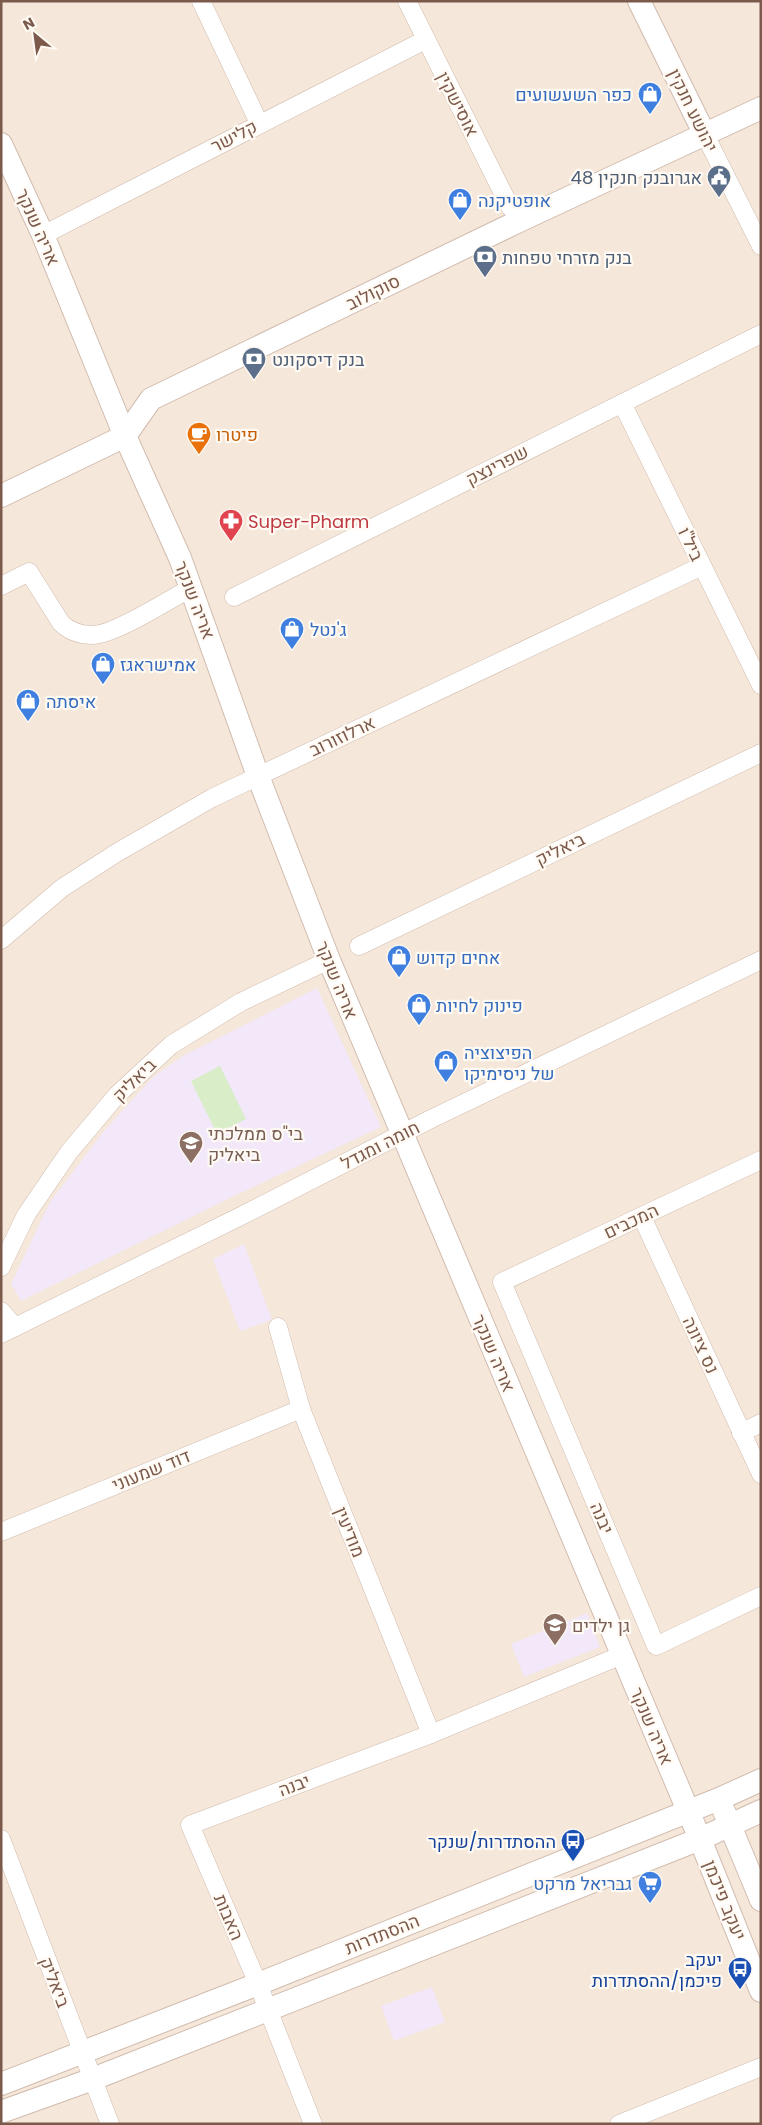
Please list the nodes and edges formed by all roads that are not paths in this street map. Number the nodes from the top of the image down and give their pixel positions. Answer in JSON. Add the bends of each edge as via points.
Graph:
{"nodes":[{"id":1,"x":201,"y":1,"type":"edge"},
{"id":2,"x":407,"y":1,"type":"edge"},
{"id":3,"x":639,"y":1,"type":"edge"},
{"id":4,"x":425,"y":40,"type":"junction"},
{"id":5,"x":761,"y":108,"type":"edge"},
{"id":6,"x":259,"y":123,"type":"junction"},
{"id":7,"x":705,"y":134,"type":"junction"},
{"id":8,"x":1,"y":144,"type":"edge"},
{"id":9,"x":510,"y":207,"type":"dead end"},
{"id":10,"x":43,"y":235,"type":"junction"},
{"id":11,"x":761,"y":246,"type":"edge"},
{"id":12,"x":761,"y":334,"type":"edge"},
{"id":13,"x":622,"y":403,"type":"junction"},
{"id":14,"x":125,"y":436,"type":"junction"},
{"id":15,"x":1,"y":496,"type":"edge"},
{"id":16,"x":702,"y":566,"type":"junction"},
{"id":17,"x":1,"y":586,"type":"edge"},
{"id":18,"x":191,"y":588,"type":"junction"},
{"id":19,"x":234,"y":597,"type":"dead end"},
{"id":20,"x":761,"y":685,"type":"edge"},
{"id":21,"x":761,"y":752,"type":"edge"},
{"id":22,"x":258,"y":776,"type":"junction"},
{"id":23,"x":1,"y":940,"type":"edge"},
{"id":24,"x":359,"y":946,"type":"dead end"},
{"id":25,"x":329,"y":960,"type":"junction"},
{"id":26,"x":761,"y":960,"type":"edge"},
{"id":27,"x":401,"y":1135,"type":"junction"},
{"id":28,"x":761,"y":1160,"type":"edge"},
{"id":29,"x":642,"y":1216,"type":"junction"},
{"id":30,"x":1,"y":1267,"type":"edge"},
{"id":31,"x":502,"y":1282,"type":"joint"},
{"id":32,"x":1,"y":1311,"type":"edge"},
{"id":33,"x":278,"y":1327,"type":"dead end"},
{"id":34,"x":8,"y":1331,"type":"edge"},
{"id":35,"x":301,"y":1409,"type":"junction"},
{"id":36,"x":761,"y":1423,"type":"edge"},
{"id":37,"x":741,"y":1432,"type":"junction"},
{"id":38,"x":761,"y":1474,"type":"edge"},
{"id":39,"x":1,"y":1532,"type":"edge"},
{"id":40,"x":761,"y":1596,"type":"edge"},
{"id":41,"x":622,"y":1655,"type":"junction"},
{"id":42,"x":431,"y":1734,"type":"junction"},
{"id":43,"x":761,"y":1780,"type":"edge"},
{"id":44,"x":719,"y":1799,"type":"junction"},
{"id":45,"x":688,"y":1810,"type":"junction"},
{"id":46,"x":761,"y":1811,"type":"edge"},
{"id":47,"x":190,"y":1825,"type":"joint"},
{"id":48,"x":730,"y":1825,"type":"junction"},
{"id":49,"x":1,"y":1839,"type":"edge"},
{"id":50,"x":700,"y":1839,"type":"junction"},
{"id":51,"x":761,"y":1900,"type":"edge"},
{"id":52,"x":258,"y":1984,"type":"junction"},
{"id":53,"x":761,"y":1991,"type":"edge"},
{"id":54,"x":268,"y":2009,"type":"junction"},
{"id":55,"x":82,"y":2052,"type":"junction"},
{"id":56,"x":761,"y":2067,"type":"edge"},
{"id":57,"x":93,"y":2079,"type":"junction"},
{"id":58,"x":1,"y":2084,"type":"edge"},
{"id":59,"x":1,"y":2112,"type":"edge"},
{"id":60,"x":110,"y":2124,"type":"edge"},
{"id":61,"x":313,"y":2124,"type":"edge"},
{"id":62,"x":619,"y":2124,"type":"edge"}],
"edges":[{"from":1,"to":6,"type":"street"},
{"from":2,"to":4,"type":"street","name":"אוסישקין"},
{"from":3,"to":7,"type":"street","name":"יהושע חנקין"},
{"from":4,"to":6,"type":"street","name":"קלישר"},
{"from":4,"to":9,"type":"street","name":"אוסישקין"},
{"from":5,"to":7,"type":"street","name":"סוקולוב"},
{"from":6,"to":10,"type":"street","name":"קלישר"},
{"from":7,"to":11,"type":"street","name":"יהושע חנקין"},
{"from":7,"to":14,"type":"street","name":"סוקולוב","via":[[151,399]]},
{"from":8,"to":10,"type":"street","name":"אריה שנקר"},
{"from":10,"to":14,"type":"street","name":"אריה שנקר"},
{"from":12,"to":13,"type":"street","name":"שפרינצק"},
{"from":13,"to":16,"type":"street","name":"ביל\"ו"},
{"from":13,"to":19,"type":"street","name":"שפרינצק"},
{"from":14,"to":15,"type":"street","name":"סוקולוב"},
{"from":14,"to":18,"type":"street","name":"אריה שנקר"},
{"from":16,"to":20,"type":"street","name":"ביל\"ו"},
{"from":16,"to":22,"type":"street","name":"ארלוזורוב"},
{"from":17,"to":18,"type":"street","via":[[29,572],[68,630],[93,635],[110,632]]},
{"from":18,"to":22,"type":"street","name":"אריה שנקר"},
{"from":21,"to":24,"type":"street","name":"ביאליק"},
{"from":22,"to":23,"type":"street","name":"ארלוזורוב","via":[[183,814],[102,862],[62,888]]},
{"from":22,"to":25,"type":"street","name":"אריה שנקר"},
{"from":25,"to":27,"type":"street","name":"אריה שנקר"},
{"from":25,"to":30,"type":"street","name":"ביאליק","via":[[240,1002],[171,1045],[117,1095],[69,1152],[26,1215]]},
{"from":26,"to":27,"type":"street","name":"חומה ומגדל"},
{"from":27,"to":34,"type":"street","name":"חומה ומגדל"},
{"from":27,"to":41,"type":"street","name":"אריה שנקר"},
{"from":28,"to":29,"type":"street","name":"המכבים"},
{"from":29,"to":31,"type":"street","name":"המכבים"},
{"from":29,"to":37,"type":"street","name":"נס ציונה"},
{"from":31,"to":40,"type":"street","name":"יבנה","via":[[656,1646]]},
{"from":32,"to":34,"type":"street"},
{"from":33,"to":35,"type":"street","name":"מודיעין"},
{"from":35,"to":39,"type":"street","name":"דוד שמעוני"},
{"from":35,"to":42,"type":"street","name":"מודיעין"},
{"from":36,"to":37,"type":"street"},
{"from":37,"to":38,"type":"street","name":"נס ציונה"},
{"from":41,"to":42,"type":"street","name":"יבנה"},
{"from":41,"to":45,"type":"street","name":"אריה שנקר"},
{"from":42,"to":47,"type":"street","name":"יבנה"},
{"from":43,"to":44,"type":"street","name":"ההסתדרות"},
{"from":44,"to":45,"type":"street","name":"ההסתדרות"},
{"from":44,"to":48,"type":"street","name":"יעקב פיכמן"},
{"from":45,"to":50,"type":"street","name":"יעקב פיכמן"},
{"from":45,"to":52,"type":"street","name":"ההסתדרות"},
{"from":46,"to":48,"type":"street","name":"ההסתדרות"},
{"from":47,"to":52,"type":"street","name":"האבות"},
{"from":48,"to":50,"type":"street","name":"ההסתדרות"},
{"from":48,"to":51,"type":"street","name":"יעקב פיכמן"},
{"from":49,"to":55,"type":"street","name":"ביאליק"},
{"from":50,"to":53,"type":"street","name":"יעקב פיכמן"},
{"from":50,"to":54,"type":"street","name":"ההסתדרות"},
{"from":52,"to":54,"type":"street","name":"האבות"},
{"from":52,"to":55,"type":"street","name":"ההסתדרות"},
{"from":54,"to":57,"type":"street","name":"ההסתדרות"},
{"from":54,"to":61,"type":"street","name":"האבות"},
{"from":55,"to":57,"type":"street","name":"ביאליק"},
{"from":55,"to":58,"type":"street","name":"ההסתדרות"},
{"from":56,"to":62,"type":"street"},
{"from":57,"to":59,"type":"street","name":"ההסתדרות"},
{"from":57,"to":60,"type":"street","name":"ביאליק"}]}
